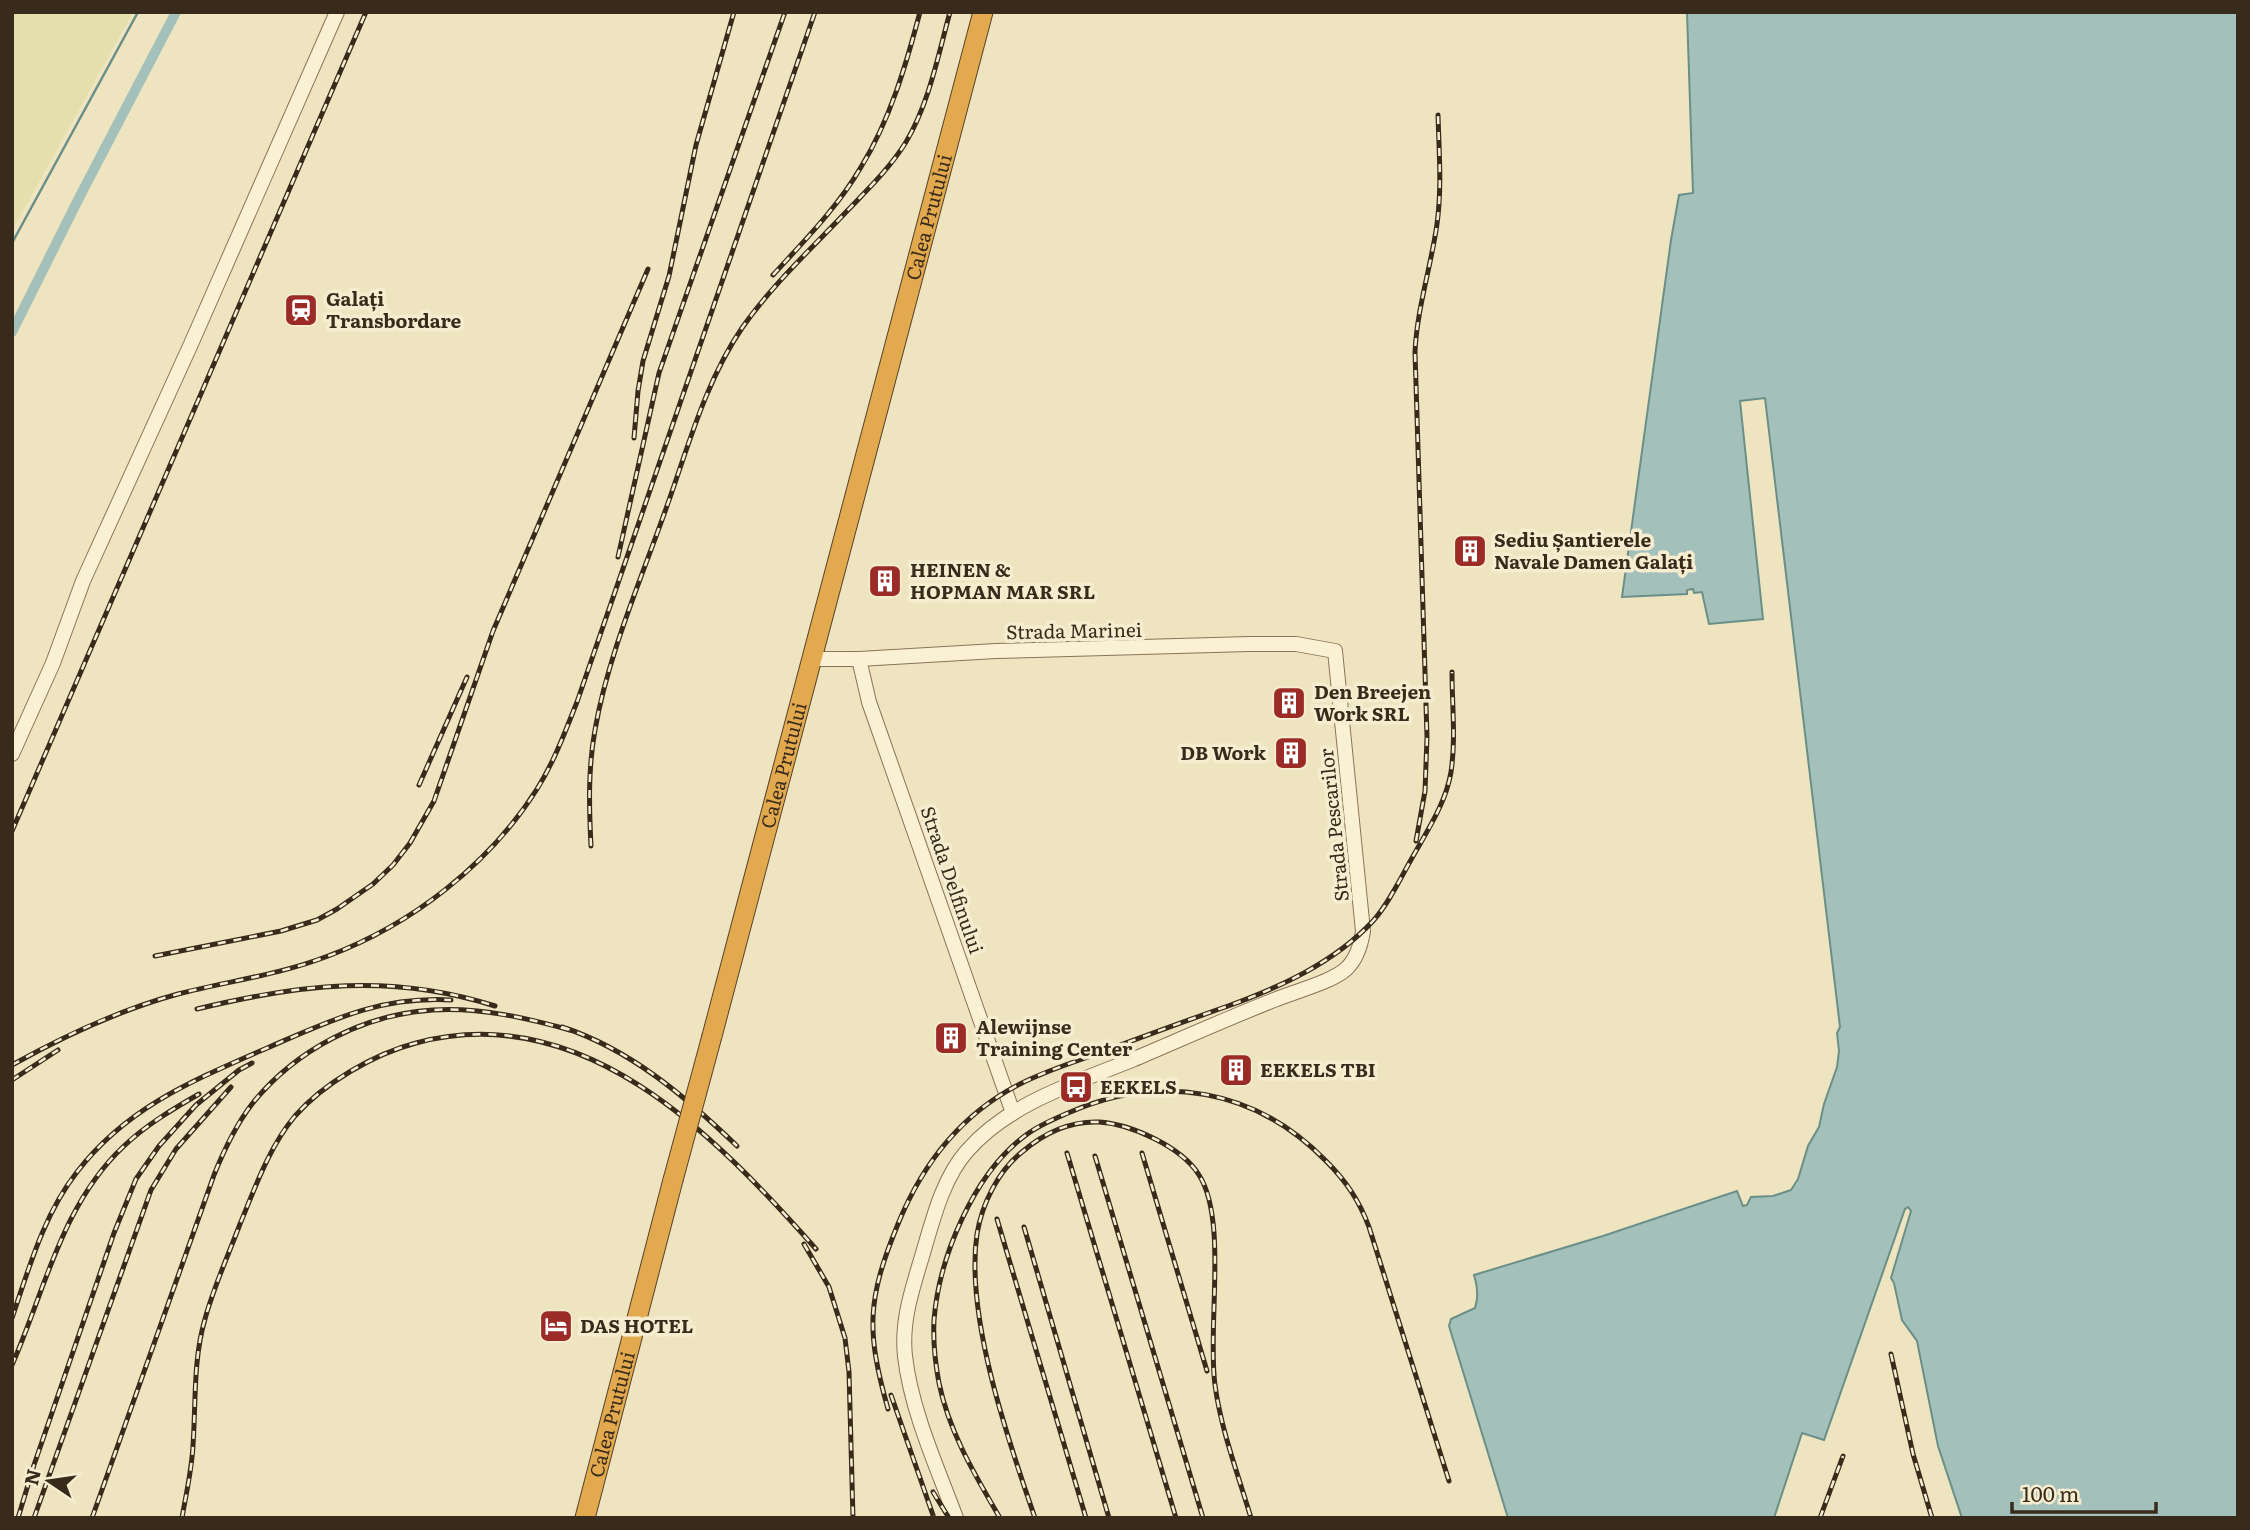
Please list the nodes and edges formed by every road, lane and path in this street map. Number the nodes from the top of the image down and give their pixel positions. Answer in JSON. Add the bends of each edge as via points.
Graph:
{"nodes":[{"id":1,"x":337,"y":12,"type":"edge"},
{"id":2,"x":983,"y":12,"type":"edge"},
{"id":3,"x":1335,"y":651,"type":"joint"},
{"id":4,"x":812,"y":659,"type":"junction"},
{"id":5,"x":859,"y":659,"type":"junction"},
{"id":6,"x":12,"y":754,"type":"edge"},
{"id":7,"x":1013,"y":1113,"type":"junction"},
{"id":8,"x":585,"y":1518,"type":"edge"},
{"id":9,"x":956,"y":1518,"type":"edge"}],
"edges":[{"from":1,"to":6,"type":"street","via":[[83,581]]},
{"from":2,"to":4,"type":"highway","name":"Calea Prutului"},
{"from":3,"to":5,"type":"street","name":"Strada Marinei","via":[[1296,644],[1250,644]]},
{"from":3,"to":7,"type":"street","name":"Strada Pescarilor","via":[[1363,931],[1357,954],[1337,975],[1077,1081]]},
{"from":4,"to":5,"type":"street","name":"Strada Marinei"},
{"from":4,"to":8,"type":"highway","name":"Calea Prutului","bridge":true},
{"from":5,"to":7,"type":"street","name":"Strada Delfinului","via":[[869,702]]},
{"from":7,"to":9,"type":"street","via":[[978,1140],[956,1165],[933,1220],[906,1318],[905,1354],[911,1384]]}]}
